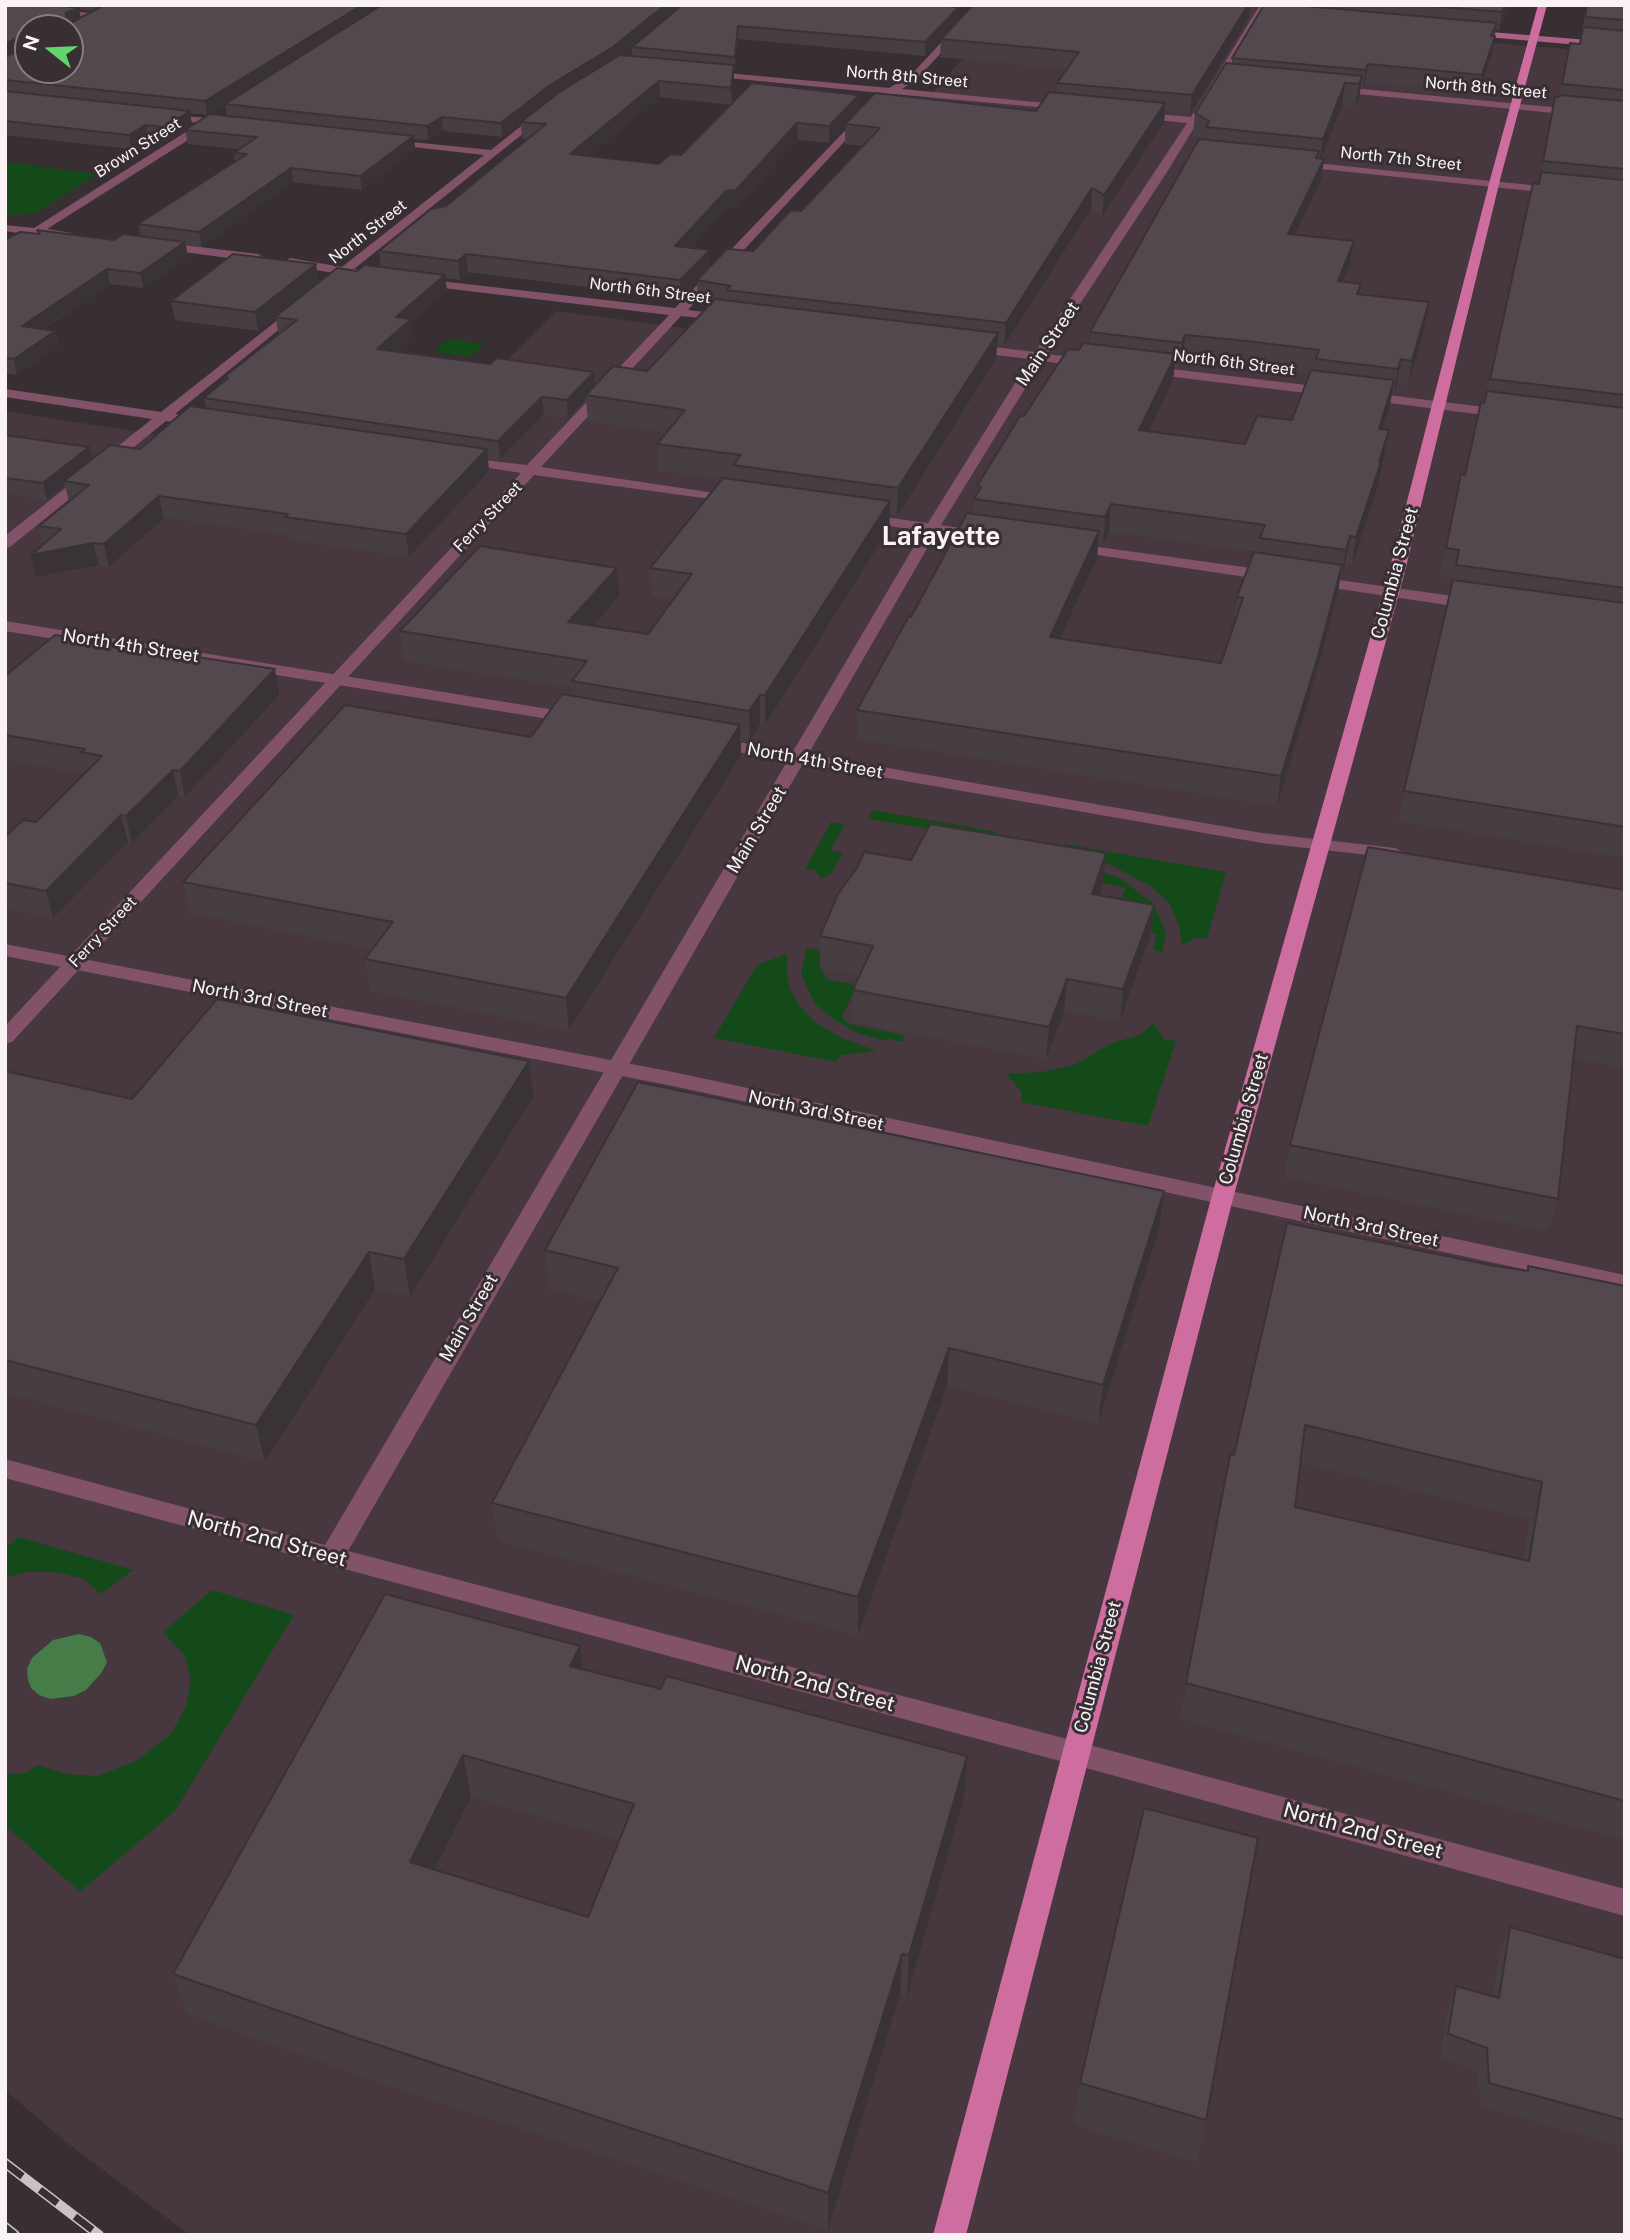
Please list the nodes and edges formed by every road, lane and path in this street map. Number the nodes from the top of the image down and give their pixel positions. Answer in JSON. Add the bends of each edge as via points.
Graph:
{"nodes":[{"id":1,"x":981,"y":5,"type":"edge"},
{"id":2,"x":1543,"y":5,"type":"edge"},
{"id":3,"x":5,"y":7,"type":"edge"},
{"id":4,"x":113,"y":11,"type":"edge"},
{"id":5,"x":1260,"y":13,"type":"edge"},
{"id":6,"x":102,"y":17,"type":"junction"},
{"id":7,"x":84,"y":25,"type":"edge"},
{"id":8,"x":1450,"y":31,"type":"edge"},
{"id":9,"x":1534,"y":38,"type":"junction"},
{"id":10,"x":1625,"y":46,"type":"edge"},
{"id":11,"x":693,"y":72,"type":"edge"},
{"id":12,"x":1313,"y":88,"type":"edge"},
{"id":13,"x":892,"y":91,"type":"junction"},
{"id":14,"x":557,"y":103,"type":"edge"},
{"id":15,"x":1516,"y":106,"type":"junction"},
{"id":16,"x":232,"y":108,"type":"edge"},
{"id":17,"x":1082,"y":109,"type":"edge"},
{"id":18,"x":1119,"y":113,"type":"edge"},
{"id":19,"x":149,"y":115,"type":"edge"},
{"id":20,"x":1625,"y":117,"type":"edge"},
{"id":21,"x":1194,"y":120,"type":"junction"},
{"id":22,"x":211,"y":121,"type":"junction"},
{"id":23,"x":246,"y":125,"type":"edge"},
{"id":24,"x":370,"y":139,"type":"edge"},
{"id":25,"x":492,"y":153,"type":"junction"},
{"id":26,"x":1278,"y":162,"type":"edge"},
{"id":27,"x":1494,"y":184,"type":"junction"},
{"id":28,"x":1572,"y":192,"type":"edge"},
{"id":29,"x":5,"y":228,"type":"edge"},
{"id":30,"x":36,"y":231,"type":"junction"},
{"id":31,"x":76,"y":236,"type":"edge"},
{"id":32,"x":144,"y":244,"type":"edge"},
{"id":33,"x":5,"y":251,"type":"edge"},
{"id":34,"x":344,"y":271,"type":"junction"},
{"id":35,"x":374,"y":276,"type":"edge"},
{"id":36,"x":400,"y":279,"type":"edge"},
{"id":37,"x":331,"y":281,"type":"edge"},
{"id":38,"x":311,"y":297,"type":"edge"},
{"id":39,"x":678,"y":313,"type":"junction"},
{"id":40,"x":745,"y":321,"type":"edge"},
{"id":41,"x":951,"y":346,"type":"edge"},
{"id":42,"x":1038,"y":357,"type":"junction"},
{"id":43,"x":1102,"y":365,"type":"edge"},
{"id":44,"x":1130,"y":368,"type":"edge"},
{"id":45,"x":5,"y":393,"type":"edge"},
{"id":46,"x":1439,"y":405,"type":"junction"},
{"id":47,"x":1521,"y":415,"type":"edge"},
{"id":48,"x":162,"y":416,"type":"junction"},
{"id":49,"x":218,"y":424,"type":"edge"},
{"id":50,"x":450,"y":458,"type":"edge"},
{"id":51,"x":532,"y":471,"type":"junction"},
{"id":52,"x":744,"y":501,"type":"edge"},
{"id":53,"x":848,"y":516,"type":"edge"},
{"id":54,"x":932,"y":528,"type":"junction"},
{"id":55,"x":995,"y":537,"type":"edge"},
{"id":56,"x":5,"y":544,"type":"edge"},
{"id":57,"x":1048,"y":544,"type":"edge"},
{"id":58,"x":1391,"y":593,"type":"junction"},
{"id":59,"x":1490,"y":606,"type":"edge"},
{"id":60,"x":5,"y":626,"type":"edge"},
{"id":61,"x":336,"y":679,"type":"junction"},
{"id":62,"x":584,"y":720,"type":"edge"},
{"id":63,"x":704,"y":741,"type":"edge"},
{"id":64,"x":799,"y":758,"type":"junction"},
{"id":65,"x":1320,"y":844,"type":"junction"},
{"id":66,"x":1408,"y":855,"type":"edge"},
{"id":67,"x":5,"y":950,"type":"edge"},
{"id":68,"x":75,"y":963,"type":"junction"},
{"id":69,"x":5,"y":1038,"type":"edge"},
{"id":70,"x":616,"y":1068,"type":"junction"},
{"id":71,"x":1223,"y":1195,"type":"junction"},
{"id":72,"x":1625,"y":1283,"type":"edge"},
{"id":73,"x":5,"y":1468,"type":"edge"},
{"id":74,"x":331,"y":1557,"type":"junction"},
{"id":75,"x":1074,"y":1752,"type":"junction"},
{"id":76,"x":1625,"y":1903,"type":"edge"},
{"id":77,"x":949,"y":2235,"type":"edge"}],
"edges":[{"from":1,"to":13,"type":"street","name":"Ferry Street","via":[[913,78]]},
{"from":2,"to":9,"type":"main road","name":"Columbia Street"},
{"from":3,"to":6,"type":"street"},
{"from":4,"to":6,"type":"street"},
{"from":5,"to":21,"type":"street","name":"Main Street","via":[[1226,80]]},
{"from":6,"to":7,"type":"street"},
{"from":8,"to":9,"type":"main road"},
{"from":9,"to":10,"type":"main road"},
{"from":9,"to":15,"type":"main road","name":"Columbia Street"},
{"from":11,"to":13,"type":"street","name":"North 8th Street"},
{"from":12,"to":15,"type":"street","name":"North 8th Street"},
{"from":13,"to":17,"type":"street","name":"North 8th Street"},
{"from":13,"to":39,"type":"street","name":"Ferry Street","via":[[880,98]]},
{"from":14,"to":25,"type":"street","name":"North Street"},
{"from":15,"to":20,"type":"street","name":"North 8th Street"},
{"from":15,"to":27,"type":"main road","name":"Columbia Street"},
{"from":16,"to":22,"type":"street","name":"Brown Street"},
{"from":18,"to":21,"type":"street"},
{"from":19,"to":22,"type":"street"},
{"from":21,"to":42,"type":"street","name":"Main Street","via":[[1179,152]]},
{"from":22,"to":23,"type":"street"},
{"from":22,"to":30,"type":"street","name":"Brown Street"},
{"from":24,"to":25,"type":"street"},
{"from":25,"to":34,"type":"street","name":"North Street"},
{"from":26,"to":27,"type":"street","name":"North 7th Street"},
{"from":27,"to":28,"type":"street","name":"North 7th Street"},
{"from":27,"to":46,"type":"main road","name":"Columbia Street"},
{"from":29,"to":30,"type":"street"},
{"from":30,"to":31,"type":"street"},
{"from":30,"to":33,"type":"street","name":"Brown Street"},
{"from":32,"to":34,"type":"street"},
{"from":34,"to":35,"type":"street"},
{"from":34,"to":37,"type":"street","name":"North Street"},
{"from":36,"to":39,"type":"street","name":"North 6th Street"},
{"from":38,"to":48,"type":"street"},
{"from":39,"to":40,"type":"street","name":"North 6th Street"},
{"from":39,"to":51,"type":"street","name":"Ferry Street"},
{"from":41,"to":42,"type":"street"},
{"from":42,"to":43,"type":"street"},
{"from":42,"to":54,"type":"street","name":"Main Street"},
{"from":44,"to":46,"type":"street","name":"North 6th Street"},
{"from":45,"to":48,"type":"street"},
{"from":46,"to":47,"type":"street","name":"North 6th Street"},
{"from":46,"to":58,"type":"main road","name":"Columbia Street"},
{"from":48,"to":49,"type":"street"},
{"from":48,"to":56,"type":"street"},
{"from":50,"to":51,"type":"street"},
{"from":51,"to":52,"type":"street"},
{"from":51,"to":61,"type":"street","name":"Ferry Street"},
{"from":53,"to":54,"type":"street"},
{"from":54,"to":55,"type":"street"},
{"from":54,"to":64,"type":"street","name":"Main Street"},
{"from":57,"to":58,"type":"street"},
{"from":58,"to":59,"type":"street"},
{"from":58,"to":65,"type":"main road","name":"Columbia Street"},
{"from":60,"to":61,"type":"street","name":"North 4th Street"},
{"from":61,"to":62,"type":"street","name":"North 4th Street"},
{"from":61,"to":68,"type":"street","name":"Ferry Street"},
{"from":63,"to":64,"type":"street","name":"North 4th Street"},
{"from":64,"to":65,"type":"street","name":"North 4th Street","via":[[1262,838]]},
{"from":64,"to":70,"type":"street","name":"Main Street"},
{"from":65,"to":66,"type":"street","name":"North 4th Street"},
{"from":65,"to":71,"type":"main road","name":"Columbia Street"},
{"from":67,"to":68,"type":"street","name":"North 3rd Street"},
{"from":68,"to":69,"type":"street","name":"Ferry Street"},
{"from":68,"to":70,"type":"street","name":"North 3rd Street"},
{"from":70,"to":71,"type":"street","name":"North 3rd Street"},
{"from":70,"to":74,"type":"street","name":"Main Street"},
{"from":71,"to":72,"type":"street","name":"North 3rd Street"},
{"from":71,"to":75,"type":"main road","name":"Columbia Street"},
{"from":73,"to":74,"type":"street","name":"North 2nd Street"},
{"from":74,"to":75,"type":"street","name":"North 2nd Street"},
{"from":75,"to":76,"type":"street","name":"North 2nd Street"},
{"from":75,"to":77,"type":"main road","name":"Columbia Street"}]}
